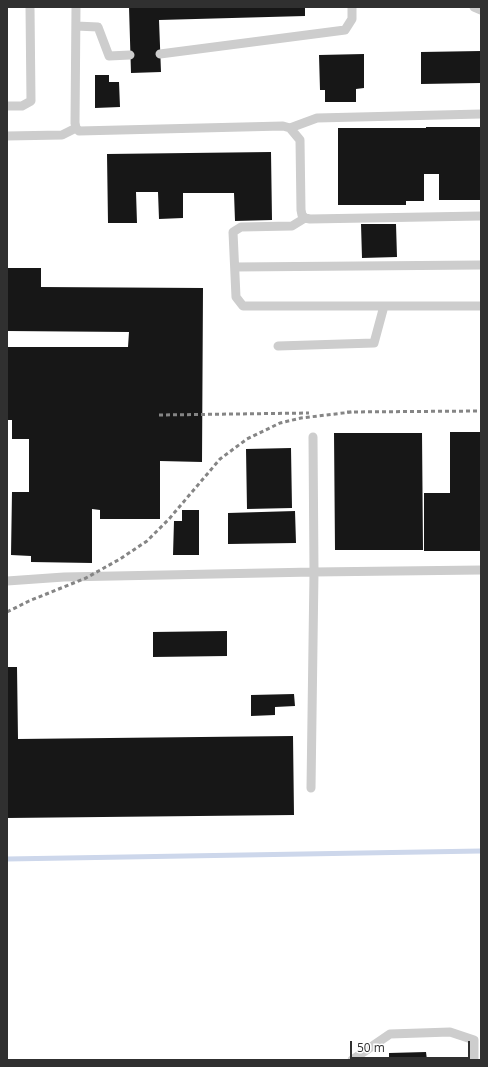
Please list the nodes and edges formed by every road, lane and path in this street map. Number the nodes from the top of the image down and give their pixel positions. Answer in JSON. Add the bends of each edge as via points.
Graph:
{"nodes":[{"id":1,"x":30,"y":7,"type":"edge"},
{"id":2,"x":76,"y":7,"type":"edge"},
{"id":3,"x":352,"y":7,"type":"edge"},
{"id":4,"x":474,"y":7,"type":"edge"},
{"id":5,"x":481,"y":10,"type":"edge"},
{"id":6,"x":76,"y":26,"type":"junction"},
{"id":7,"x":160,"y":54,"type":"dead end"},
{"id":8,"x":130,"y":55,"type":"dead end"},
{"id":9,"x":7,"y":106,"type":"edge"},
{"id":10,"x":481,"y":114,"type":"edge"},
{"id":11,"x":76,"y":128,"type":"junction"},
{"id":12,"x":290,"y":128,"type":"junction"},
{"id":13,"x":7,"y":136,"type":"edge"},
{"id":14,"x":481,"y":216,"type":"edge"},
{"id":15,"x":305,"y":218,"type":"junction"},
{"id":16,"x":481,"y":265,"type":"edge"},
{"id":17,"x":235,"y":268,"type":"junction"},
{"id":18,"x":384,"y":306,"type":"junction"},
{"id":19,"x":481,"y":306,"type":"edge"},
{"id":20,"x":278,"y":346,"type":"dead end"},
{"id":21,"x":313,"y":437,"type":"dead end"},
{"id":22,"x":481,"y":570,"type":"edge"},
{"id":23,"x":314,"y":572,"type":"junction"},
{"id":24,"x":7,"y":581,"type":"edge"},
{"id":25,"x":311,"y":788,"type":"dead end"},
{"id":26,"x":478,"y":1040,"type":"edge"},
{"id":27,"x":352,"y":1060,"type":"edge"},
{"id":28,"x":474,"y":1060,"type":"edge"}],
"edges":[{"from":1,"to":9,"type":"lane","via":[[31,101],[22,106]]},
{"from":2,"to":6,"type":"lane"},
{"from":3,"to":7,"type":"lane","via":[[352,18],[345,30]]},
{"from":4,"to":5,"type":"lane"},
{"from":6,"to":8,"type":"lane","via":[[98,27],[109,56]]},
{"from":6,"to":11,"type":"lane"},
{"from":10,"to":12,"type":"lane","via":[[317,118]]},
{"from":11,"to":12,"type":"lane","via":[[80,131],[284,126]]},
{"from":11,"to":13,"type":"lane","via":[[62,134]]},
{"from":12,"to":15,"type":"lane","via":[[300,140],[301,210]]},
{"from":14,"to":15,"type":"lane"},
{"from":15,"to":17,"type":"lane","via":[[292,226],[241,227],[234,232]]},
{"from":16,"to":17,"type":"lane"},
{"from":17,"to":18,"type":"lane","via":[[236,297],[243,306]]},
{"from":18,"to":19,"type":"lane"},
{"from":18,"to":20,"type":"lane","via":[[374,343]]},
{"from":21,"to":23,"type":"lane"},
{"from":22,"to":23,"type":"lane"},
{"from":23,"to":24,"type":"lane","via":[[71,577]]},
{"from":23,"to":25,"type":"lane"},
{"from":26,"to":27,"type":"lane","via":[[450,1032],[390,1034]]},
{"from":26,"to":28,"type":"lane"}]}
